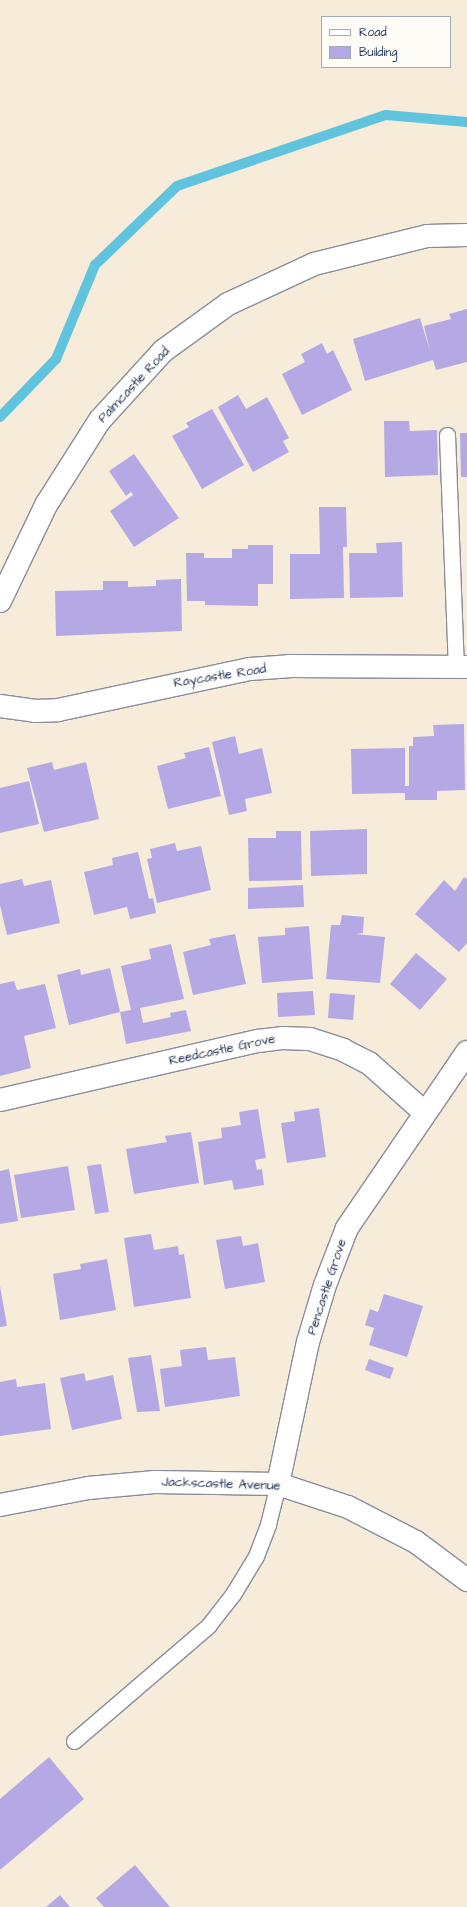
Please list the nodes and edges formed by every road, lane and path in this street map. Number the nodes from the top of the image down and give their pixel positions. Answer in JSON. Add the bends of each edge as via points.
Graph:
{"nodes":[{"id":1,"x":467,"y":235,"type":"edge"},
{"id":2,"x":447,"y":435,"type":"dead end"},
{"id":3,"x":0,"y":601,"type":"edge"},
{"id":4,"x":461,"y":667,"type":"edge"},
{"id":5,"x":0,"y":706,"type":"edge"},
{"id":6,"x":467,"y":1052,"type":"edge"},
{"id":7,"x":0,"y":1100,"type":"edge"},
{"id":8,"x":424,"y":1112,"type":"junction"},
{"id":9,"x":278,"y":1484,"type":"junction"},
{"id":10,"x":0,"y":1505,"type":"edge"},
{"id":11,"x":467,"y":1580,"type":"edge"},
{"id":12,"x":74,"y":1741,"type":"dead end"}],
"edges":[{"from":1,"to":3,"type":"street","name":"Palmcastle Road","via":[[427,236],[314,264],[228,304],[162,351],[100,420],[46,505]]},
{"from":2,"to":4,"type":"lane"},
{"from":4,"to":5,"type":"street","name":"Raycastle Road","via":[[289,666],[250,669],[58,710],[34,711]]},
{"from":6,"to":8,"type":"street","name":"Pencastle Grove"},
{"from":7,"to":8,"type":"street","name":"Reedcastle Grove","via":[[258,1041],[282,1038],[310,1039],[343,1050],[369,1063]]},
{"from":8,"to":9,"type":"street","name":"Pencastle Grove","via":[[344,1235],[325,1285],[308,1342]]},
{"from":9,"to":10,"type":"street","name":"Jackscastle Avenue","via":[[155,1482],[88,1488]]},
{"from":9,"to":11,"type":"street","name":"Jackscastle Avenue","via":[[348,1508],[376,1521],[416,1542]]},
{"from":9,"to":12,"type":"lane","via":[[268,1524],[256,1556],[233,1594],[208,1626]]}]}
